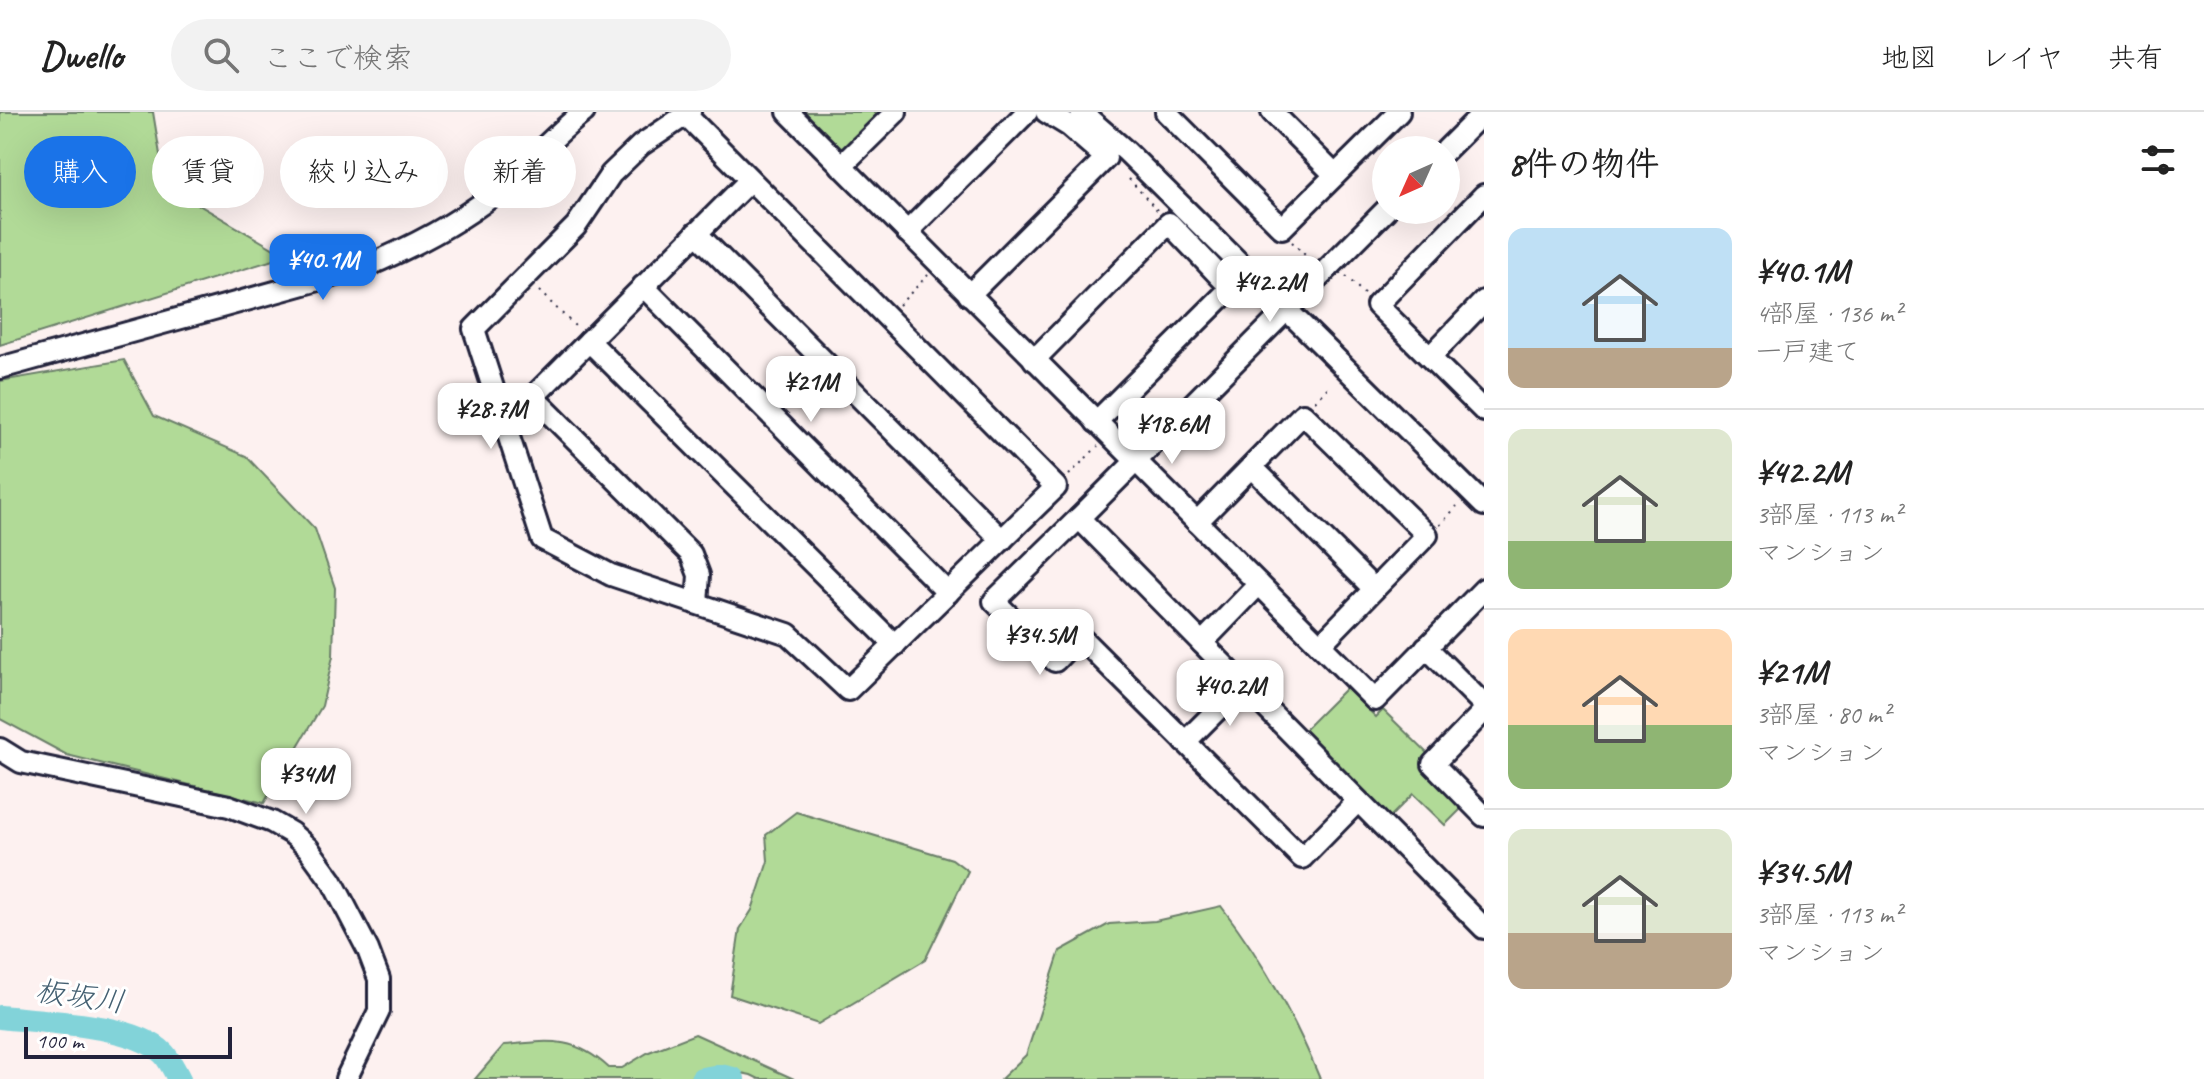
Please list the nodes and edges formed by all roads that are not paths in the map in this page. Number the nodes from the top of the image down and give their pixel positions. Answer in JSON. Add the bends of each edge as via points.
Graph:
{"nodes":[{"id":1,"x":584,"y":112,"type":"edge"},
{"id":2,"x":788,"y":112,"type":"edge"},
{"id":3,"x":896,"y":112,"type":"edge"},
{"id":4,"x":1027,"y":112,"type":"edge"},
{"id":5,"x":1046,"y":112,"type":"edge"},
{"id":6,"x":1081,"y":112,"type":"edge"},
{"id":7,"x":1166,"y":112,"type":"edge"},
{"id":8,"x":1272,"y":112,"type":"edge"},
{"id":9,"x":1484,"y":112,"type":"edge"},
{"id":10,"x":688,"y":114,"type":"edge"},
{"id":11,"x":1387,"y":116,"type":"edge"},
{"id":12,"x":1460,"y":136,"type":"edge"},
{"id":13,"x":841,"y":166,"type":"junction"},
{"id":14,"x":1335,"y":175,"type":"junction"},
{"id":15,"x":750,"y":180,"type":"junction"},
{"id":16,"x":1484,"y":195,"type":"edge"},
{"id":17,"x":1372,"y":224,"type":"edge"},
{"id":18,"x":907,"y":232,"type":"junction"},
{"id":19,"x":696,"y":233,"type":"junction"},
{"id":20,"x":643,"y":286,"type":"junction"},
{"id":21,"x":969,"y":295,"type":"junction"},
{"id":22,"x":1484,"y":301,"type":"edge"},
{"id":23,"x":1286,"y":309,"type":"junction"},
{"id":24,"x":589,"y":341,"type":"junction"},
{"id":25,"x":1430,"y":357,"type":"junction"},
{"id":26,"x":1034,"y":360,"type":"junction"},
{"id":27,"x":0,"y":368,"type":"edge"},
{"id":28,"x":1483,"y":409,"type":"edge"},
{"id":29,"x":1103,"y":428,"type":"junction"},
{"id":30,"x":1136,"y":461,"type":"junction"},
{"id":31,"x":1252,"y":467,"type":"junction"},
{"id":32,"x":1484,"y":505,"type":"edge"},
{"id":33,"x":1079,"y":518,"type":"junction"},
{"id":34,"x":1197,"y":522,"type":"junction"},
{"id":35,"x":1002,"y":540,"type":"junction"},
{"id":36,"x":967,"y":574,"type":"junction"},
{"id":37,"x":1259,"y":584,"type":"junction"},
{"id":38,"x":1374,"y":589,"type":"junction"},
{"id":39,"x":1484,"y":589,"type":"edge"},
{"id":40,"x":948,"y":593,"type":"junction"},
{"id":41,"x":994,"y":601,"type":"junction"},
{"id":42,"x":697,"y":603,"type":"junction"},
{"id":43,"x":1202,"y":643,"type":"junction"},
{"id":44,"x":895,"y":645,"type":"junction"},
{"id":45,"x":1320,"y":645,"type":"junction"},
{"id":46,"x":1426,"y":647,"type":"junction"},
{"id":47,"x":1243,"y":684,"type":"junction"},
{"id":48,"x":1484,"y":705,"type":"edge"},
{"id":49,"x":1484,"y":711,"type":"edge"},
{"id":50,"x":1185,"y":742,"type":"junction"},
{"id":51,"x":0,"y":749,"type":"edge"},
{"id":52,"x":1358,"y":801,"type":"junction"},
{"id":53,"x":1484,"y":816,"type":"edge"},
{"id":54,"x":1484,"y":928,"type":"edge"},
{"id":55,"x":346,"y":1079,"type":"edge"}],
"edges":[{"from":1,"to":27,"type":"street","via":[[492,195],[443,230],[396,254],[362,268]]},
{"from":2,"to":13,"type":"street"},
{"from":3,"to":13,"type":"street"},
{"from":4,"to":18,"type":"street"},
{"from":5,"to":21,"type":"street","via":[[1106,158]]},
{"from":6,"to":23,"type":"street"},
{"from":7,"to":14,"type":"street","via":[[1282,228]]},
{"from":8,"to":14,"type":"street"},
{"from":9,"to":12,"type":"street"},
{"from":10,"to":15,"type":"street"},
{"from":10,"to":42,"type":"street","via":[[641,145],[611,174],[576,226],[474,329],[542,539],[611,575]]},
{"from":11,"to":14,"type":"street"},
{"from":13,"to":18,"type":"street"},
{"from":15,"to":19,"type":"street"},
{"from":15,"to":35,"type":"street","via":[[1056,487]]},
{"from":16,"to":25,"type":"street","via":[[1377,305]]},
{"from":17,"to":23,"type":"street"},
{"from":18,"to":21,"type":"street"},
{"from":19,"to":20,"type":"street"},
{"from":19,"to":35,"type":"street"},
{"from":20,"to":24,"type":"street"},
{"from":20,"to":40,"type":"street"},
{"from":21,"to":26,"type":"street"},
{"from":22,"to":25,"type":"street"},
{"from":23,"to":30,"type":"street"},
{"from":23,"to":32,"type":"street"},
{"from":24,"to":42,"type":"street","via":[[533,397],[691,554],[699,575]]},
{"from":24,"to":44,"type":"street"},
{"from":25,"to":28,"type":"street"},
{"from":26,"to":29,"type":"street"},
{"from":26,"to":29,"type":"street","via":[[1169,223],[1231,288]]},
{"from":29,"to":30,"type":"street"},
{"from":30,"to":33,"type":"street"},
{"from":30,"to":34,"type":"street"},
{"from":31,"to":34,"type":"street"},
{"from":31,"to":38,"type":"street"},
{"from":31,"to":38,"type":"street","via":[[1303,414],[1427,535]]},
{"from":33,"to":41,"type":"street"},
{"from":33,"to":43,"type":"street"},
{"from":34,"to":37,"type":"street"},
{"from":35,"to":36,"type":"street"},
{"from":36,"to":40,"type":"street"},
{"from":36,"to":41,"type":"street"},
{"from":37,"to":43,"type":"street"},
{"from":37,"to":45,"type":"street"},
{"from":38,"to":45,"type":"street"},
{"from":39,"to":46,"type":"street"},
{"from":40,"to":44,"type":"street"},
{"from":41,"to":50,"type":"street","via":[[1055,661],[1079,636]]},
{"from":42,"to":44,"type":"street","via":[[788,634],[848,690]]},
{"from":43,"to":47,"type":"street"},
{"from":45,"to":46,"type":"street","via":[[1375,700]]},
{"from":46,"to":48,"type":"street"},
{"from":47,"to":50,"type":"street"},
{"from":47,"to":52,"type":"street"},
{"from":49,"to":53,"type":"street","via":[[1433,764]]},
{"from":50,"to":52,"type":"street","via":[[1302,858]]},
{"from":51,"to":55,"type":"street","via":[[21,762],[229,806],[272,822],[308,848],[332,881],[379,979],[379,1011]]},
{"from":52,"to":54,"type":"street"}]}
